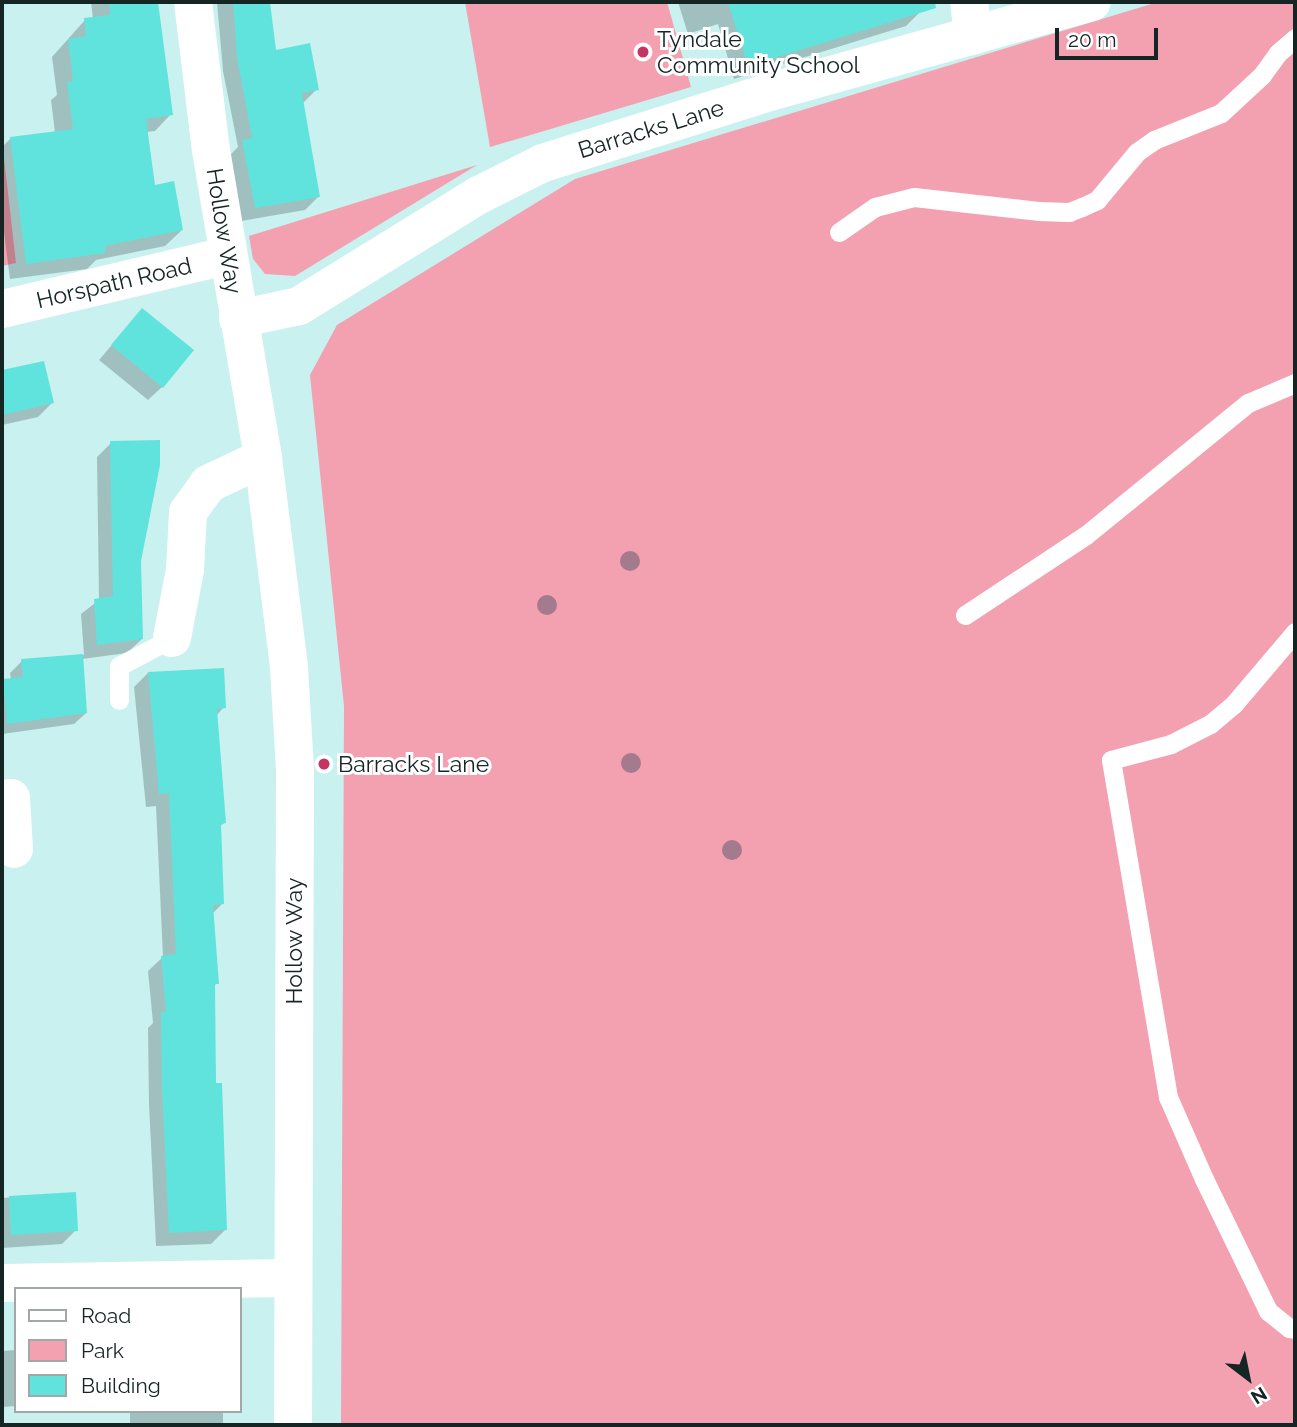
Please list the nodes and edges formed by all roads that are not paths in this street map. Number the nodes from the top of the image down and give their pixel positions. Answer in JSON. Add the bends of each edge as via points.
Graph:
{"nodes":[{"id":1,"x":193,"y":2,"type":"edge"},
{"id":2,"x":1092,"y":2,"type":"edge"},
{"id":3,"x":971,"y":19,"type":"edge"},
{"id":4,"x":1295,"y":38,"type":"edge"},
{"id":5,"x":839,"y":232,"type":"dead end"},
{"id":6,"x":227,"y":256,"type":"junction"},
{"id":7,"x":2,"y":309,"type":"edge"},
{"id":8,"x":238,"y":319,"type":"junction"},
{"id":9,"x":1295,"y":383,"type":"edge"},
{"id":10,"x":263,"y":458,"type":"junction"},
{"id":11,"x":965,"y":615,"type":"dead end"},
{"id":12,"x":1295,"y":632,"type":"edge"},
{"id":13,"x":172,"y":638,"type":"joint"},
{"id":14,"x":119,"y":700,"type":"dead end"},
{"id":15,"x":2,"y":800,"type":"edge"},
{"id":16,"x":14,"y":849,"type":"dead end"},
{"id":17,"x":292,"y":1278,"type":"junction"},
{"id":18,"x":2,"y":1283,"type":"edge"},
{"id":19,"x":1295,"y":1329,"type":"edge"},
{"id":20,"x":293,"y":1425,"type":"edge"}],
"edges":[{"from":1,"to":6,"type":"street","name":"Hollow Way"},
{"from":2,"to":3,"type":"street","name":"Barracks Lane"},
{"from":3,"to":8,"type":"street","name":"Barracks Lane","via":[[770,92],[543,163],[479,195],[299,306]]},
{"from":4,"to":5,"type":"lane","via":[[1221,113],[1154,140],[1097,200],[1082,207],[1069,212],[1038,211],[914,197],[875,207]]},
{"from":6,"to":7,"type":"street","name":"Horspath Road"},
{"from":6,"to":8,"type":"street","name":"Hollow Way"},
{"from":8,"to":10,"type":"street","name":"Hollow Way"},
{"from":9,"to":11,"type":"lane","via":[[1248,403],[1086,536]]},
{"from":10,"to":13,"type":"street","via":[[208,484],[188,512],[185,570]]},
{"from":10,"to":17,"type":"street","name":"Hollow Way","via":[[289,668],[295,769]]},
{"from":12,"to":19,"type":"lane","via":[[1234,704],[1210,724],[1171,744],[1111,760],[1168,1097],[1268,1311]]},
{"from":13,"to":14,"type":"lane","via":[[119,666]]},
{"from":15,"to":16,"type":"street","via":[[11,798]]},
{"from":17,"to":18,"type":"street"},
{"from":17,"to":20,"type":"street","name":"Hollow Way"}]}
